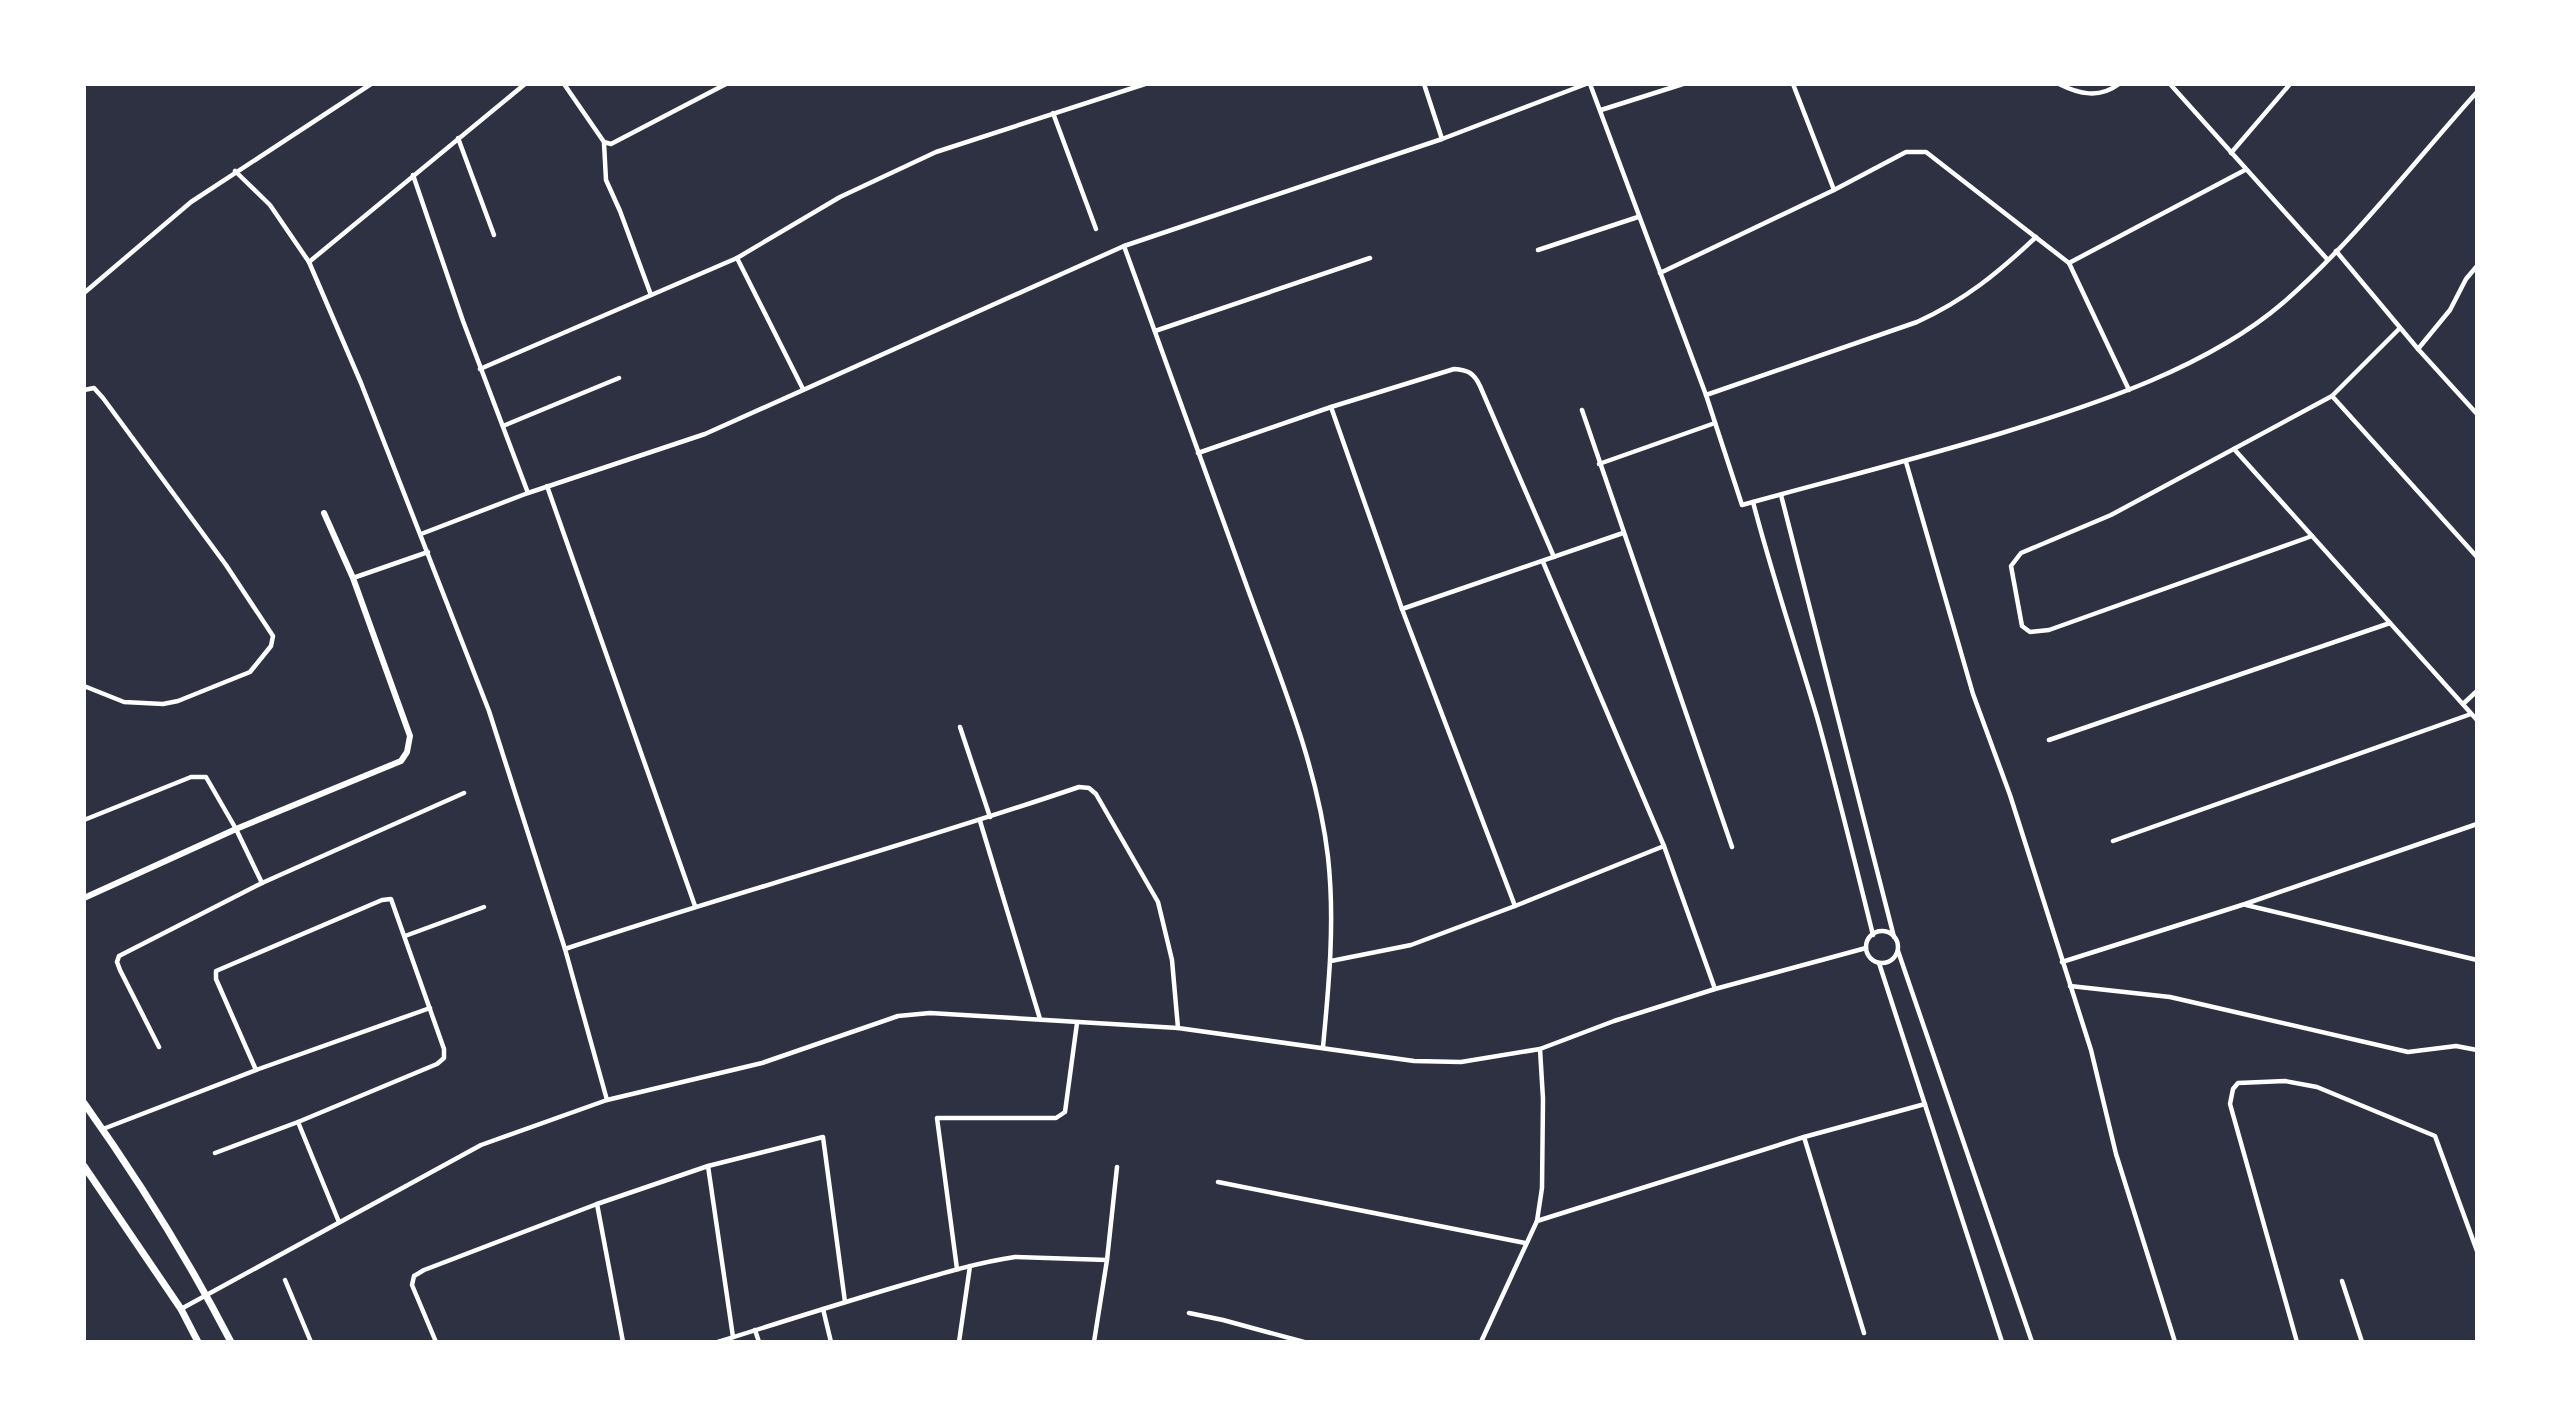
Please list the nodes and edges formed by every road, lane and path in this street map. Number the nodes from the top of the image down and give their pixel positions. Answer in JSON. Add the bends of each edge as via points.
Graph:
{"nodes":[{"id":1,"x":371,"y":84,"type":"edge"},
{"id":2,"x":525,"y":84,"type":"edge"},
{"id":3,"x":564,"y":84,"type":"edge"},
{"id":4,"x":726,"y":84,"type":"edge"},
{"id":5,"x":1145,"y":84,"type":"edge"},
{"id":6,"x":1424,"y":84,"type":"edge"},
{"id":7,"x":1588,"y":84,"type":"edge"},
{"id":8,"x":1683,"y":84,"type":"edge"},
{"id":9,"x":1793,"y":84,"type":"edge"},
{"id":10,"x":2059,"y":84,"type":"edge"},
{"id":11,"x":2119,"y":84,"type":"edge"},
{"id":12,"x":2170,"y":84,"type":"edge"},
{"id":13,"x":2290,"y":84,"type":"edge"},
{"id":14,"x":2477,"y":92,"type":"edge"},
{"id":15,"x":1601,"y":110,"type":"junction"},
{"id":16,"x":1054,"y":113,"type":"junction"},
{"id":17,"x":458,"y":138,"type":"junction"},
{"id":18,"x":1442,"y":139,"type":"junction"},
{"id":19,"x":604,"y":142,"type":"junction"},
{"id":20,"x":2231,"y":153,"type":"junction"},
{"id":21,"x":2245,"y":170,"type":"junction"},
{"id":22,"x":235,"y":172,"type":"junction"},
{"id":23,"x":413,"y":175,"type":"junction"},
{"id":24,"x":1834,"y":190,"type":"junction"},
{"id":25,"x":1638,"y":217,"type":"junction"},
{"id":26,"x":1096,"y":229,"type":"dead end"},
{"id":27,"x":494,"y":235,"type":"dead end"},
{"id":28,"x":2036,"y":237,"type":"junction"},
{"id":29,"x":1124,"y":246,"type":"junction"},
{"id":30,"x":1538,"y":250,"type":"dead end"},
{"id":31,"x":2336,"y":251,"type":"junction"},
{"id":32,"x":737,"y":258,"type":"junction"},
{"id":33,"x":1370,"y":258,"type":"dead end"},
{"id":34,"x":2327,"y":259,"type":"junction"},
{"id":35,"x":309,"y":262,"type":"junction"},
{"id":36,"x":2069,"y":263,"type":"junction"},
{"id":37,"x":2477,"y":265,"type":"edge"},
{"id":38,"x":1660,"y":273,"type":"junction"},
{"id":39,"x":84,"y":293,"type":"edge"},
{"id":40,"x":651,"y":295,"type":"junction"},
{"id":41,"x":2400,"y":328,"type":"junction"},
{"id":42,"x":1155,"y":331,"type":"junction"},
{"id":43,"x":2418,"y":349,"type":"junction"},
{"id":44,"x":480,"y":369,"type":"junction"},
{"id":45,"x":619,"y":378,"type":"dead end"},
{"id":46,"x":803,"y":388,"type":"junction"},
{"id":47,"x":84,"y":390,"type":"edge"},
{"id":48,"x":2129,"y":390,"type":"junction"},
{"id":49,"x":1706,"y":395,"type":"junction"},
{"id":50,"x":2332,"y":396,"type":"junction"},
{"id":51,"x":1331,"y":407,"type":"junction"},
{"id":52,"x":1582,"y":410,"type":"dead end"},
{"id":53,"x":2477,"y":414,"type":"edge"},
{"id":54,"x":1715,"y":423,"type":"junction"},
{"id":55,"x":503,"y":426,"type":"junction"},
{"id":56,"x":2234,"y":449,"type":"junction"},
{"id":57,"x":1198,"y":453,"type":"junction"},
{"id":58,"x":1906,"y":462,"type":"junction"},
{"id":59,"x":1599,"y":464,"type":"junction"},
{"id":60,"x":547,"y":486,"type":"junction"},
{"id":61,"x":528,"y":493,"type":"junction"},
{"id":62,"x":1781,"y":495,"type":"junction"},
{"id":63,"x":1753,"y":502,"type":"junction"},
{"id":64,"x":324,"y":513,"type":"dead end"},
{"id":65,"x":1623,"y":533,"type":"junction"},
{"id":66,"x":421,"y":534,"type":"junction"},
{"id":67,"x":2312,"y":536,"type":"junction"},
{"id":68,"x":428,"y":552,"type":"junction"},
{"id":69,"x":1555,"y":557,"type":"junction"},
{"id":70,"x":2477,"y":557,"type":"edge"},
{"id":71,"x":1543,"y":562,"type":"junction"},
{"id":72,"x":352,"y":578,"type":"junction"},
{"id":73,"x":1402,"y":610,"type":"junction"},
{"id":74,"x":2390,"y":623,"type":"junction"},
{"id":75,"x":84,"y":686,"type":"edge"},
{"id":76,"x":2477,"y":691,"type":"edge"},
{"id":77,"x":2463,"y":704,"type":"junction"},
{"id":78,"x":2471,"y":714,"type":"junction"},
{"id":79,"x":2477,"y":720,"type":"edge"},
{"id":80,"x":960,"y":727,"type":"dead end"},
{"id":81,"x":2049,"y":740,"type":"dead end"},
{"id":82,"x":464,"y":793,"type":"dead end"},
{"id":83,"x":990,"y":817,"type":"junction"},
{"id":84,"x":84,"y":820,"type":"edge"},
{"id":85,"x":979,"y":821,"type":"junction"},
{"id":86,"x":2477,"y":824,"type":"edge"},
{"id":87,"x":236,"y":830,"type":"junction"},
{"id":88,"x":2113,"y":841,"type":"dead end"},
{"id":89,"x":1664,"y":846,"type":"junction"},
{"id":90,"x":1732,"y":847,"type":"dead end"},
{"id":91,"x":262,"y":883,"type":"junction"},
{"id":92,"x":84,"y":898,"type":"edge"},
{"id":93,"x":2245,"y":904,"type":"junction"},
{"id":94,"x":695,"y":906,"type":"junction"},
{"id":95,"x":1515,"y":906,"type":"junction"},
{"id":96,"x":484,"y":907,"type":"dead end"},
{"id":97,"x":1873,"y":935,"type":"junction"},
{"id":98,"x":405,"y":936,"type":"junction"},
{"id":99,"x":1894,"y":937,"type":"junction"},
{"id":100,"x":1866,"y":948,"type":"junction"},
{"id":101,"x":565,"y":949,"type":"junction"},
{"id":102,"x":1898,"y":951,"type":"junction"},
{"id":103,"x":2477,"y":960,"type":"edge"},
{"id":104,"x":1331,"y":961,"type":"junction"},
{"id":105,"x":2063,"y":962,"type":"junction"},
{"id":106,"x":1879,"y":963,"type":"junction"},
{"id":107,"x":2070,"y":986,"type":"junction"},
{"id":108,"x":1716,"y":989,"type":"junction"},
{"id":109,"x":430,"y":1008,"type":"junction"},
{"id":110,"x":1040,"y":1019,"type":"junction"},
{"id":111,"x":1077,"y":1023,"type":"junction"},
{"id":112,"x":1178,"y":1028,"type":"junction"},
{"id":113,"x":159,"y":1047,"type":"dead end"},
{"id":114,"x":1323,"y":1047,"type":"junction"},
{"id":115,"x":1540,"y":1049,"type":"junction"},
{"id":116,"x":2477,"y":1050,"type":"edge"},
{"id":117,"x":256,"y":1070,"type":"junction"},
{"id":118,"x":607,"y":1100,"type":"junction"},
{"id":119,"x":84,"y":1102,"type":"edge"},
{"id":120,"x":1924,"y":1104,"type":"junction"},
{"id":121,"x":298,"y":1122,"type":"junction"},
{"id":122,"x":103,"y":1129,"type":"junction"},
{"id":123,"x":1804,"y":1137,"type":"junction"},
{"id":124,"x":215,"y":1153,"type":"dead end"},
{"id":125,"x":84,"y":1166,"type":"edge"},
{"id":126,"x":708,"y":1166,"type":"junction"},
{"id":127,"x":1117,"y":1167,"type":"dead end"},
{"id":128,"x":1218,"y":1182,"type":"dead end"},
{"id":129,"x":597,"y":1203,"type":"junction"},
{"id":130,"x":1537,"y":1221,"type":"junction"},
{"id":131,"x":340,"y":1222,"type":"junction"},
{"id":132,"x":1525,"y":1243,"type":"junction"},
{"id":133,"x":2477,"y":1251,"type":"edge"},
{"id":134,"x":1107,"y":1260,"type":"junction"},
{"id":135,"x":970,"y":1266,"type":"junction"},
{"id":136,"x":957,"y":1269,"type":"junction"},
{"id":137,"x":285,"y":1280,"type":"dead end"},
{"id":138,"x":2342,"y":1281,"type":"dead end"},
{"id":139,"x":207,"y":1296,"type":"junction"},
{"id":140,"x":845,"y":1302,"type":"junction"},
{"id":141,"x":181,"y":1309,"type":"junction"},
{"id":142,"x":823,"y":1309,"type":"junction"},
{"id":143,"x":1189,"y":1313,"type":"dead end"},
{"id":144,"x":755,"y":1330,"type":"junction"},
{"id":145,"x":1864,"y":1333,"type":"dead end"},
{"id":146,"x":733,"y":1337,"type":"junction"},
{"id":147,"x":198,"y":1342,"type":"edge"},
{"id":148,"x":231,"y":1342,"type":"edge"},
{"id":149,"x":311,"y":1342,"type":"edge"},
{"id":150,"x":436,"y":1342,"type":"edge"},
{"id":151,"x":623,"y":1342,"type":"edge"},
{"id":152,"x":718,"y":1342,"type":"edge"},
{"id":153,"x":759,"y":1342,"type":"edge"},
{"id":154,"x":831,"y":1342,"type":"edge"},
{"id":155,"x":960,"y":1342,"type":"edge"},
{"id":156,"x":1094,"y":1342,"type":"edge"},
{"id":157,"x":1304,"y":1342,"type":"edge"},
{"id":158,"x":1481,"y":1342,"type":"edge"},
{"id":159,"x":2002,"y":1342,"type":"edge"},
{"id":160,"x":2032,"y":1342,"type":"edge"},
{"id":161,"x":2175,"y":1342,"type":"edge"},
{"id":162,"x":2297,"y":1342,"type":"edge"},
{"id":163,"x":2362,"y":1342,"type":"edge"}],
"edges":[{"from":1,"to":22,"type":"street"},
{"from":2,"to":17,"type":"street"},
{"from":3,"to":19,"type":"street"},
{"from":4,"to":19,"type":"street","via":[[615,144]]},
{"from":5,"to":16,"type":"street"},
{"from":6,"to":18,"type":"street"},
{"from":7,"to":15,"type":"street"},
{"from":7,"to":18,"type":"street"},
{"from":8,"to":15,"type":"street"},
{"from":9,"to":24,"type":"street"},
{"from":10,"to":11,"type":"street","via":[[2080,94],[2097,94]]},
{"from":12,"to":20,"type":"street"},
{"from":13,"to":20,"type":"street"},
{"from":14,"to":31,"type":"street"},
{"from":15,"to":25,"type":"street"},
{"from":16,"to":26,"type":"street"},
{"from":16,"to":32,"type":"street","via":[[936,152],[840,197]]},
{"from":17,"to":23,"type":"street"},
{"from":17,"to":27,"type":"street"},
{"from":18,"to":29,"type":"street"},
{"from":19,"to":40,"type":"street","via":[[606,180]]},
{"from":20,"to":21,"type":"street"},
{"from":21,"to":34,"type":"street"},
{"from":21,"to":36,"type":"street"},
{"from":22,"to":35,"type":"street","via":[[270,205]]},
{"from":22,"to":39,"type":"street","via":[[191,202]]},
{"from":23,"to":35,"type":"street"},
{"from":23,"to":44,"type":"street"},
{"from":24,"to":28,"type":"street","via":[[1906,152],[1920,150]]},
{"from":24,"to":38,"type":"street"},
{"from":25,"to":30,"type":"street"},
{"from":25,"to":38,"type":"street"},
{"from":28,"to":36,"type":"street"},
{"from":28,"to":49,"type":"street","via":[[1961,300],[1917,323]]},
{"from":29,"to":42,"type":"street"},
{"from":29,"to":46,"type":"street"},
{"from":31,"to":34,"type":"street"},
{"from":31,"to":41,"type":"street"},
{"from":32,"to":40,"type":"street"},
{"from":32,"to":46,"type":"street"},
{"from":33,"to":42,"type":"street"},
{"from":34,"to":48,"type":"street","via":[[2283,303],[2240,333],[2199,358]]},
{"from":35,"to":66,"type":"street"},
{"from":36,"to":48,"type":"street"},
{"from":37,"to":43,"type":"street","via":[[2450,310]]},
{"from":38,"to":49,"type":"street"},
{"from":40,"to":44,"type":"street"},
{"from":41,"to":43,"type":"street"},
{"from":41,"to":50,"type":"street"},
{"from":42,"to":57,"type":"street"},
{"from":43,"to":53,"type":"street"},
{"from":44,"to":55,"type":"street"},
{"from":45,"to":55,"type":"street"},
{"from":46,"to":60,"type":"street","via":[[705,434]]},
{"from":47,"to":75,"type":"street","via":[[94,388],[103,398],[273,636],[271,646],[250,672],[178,701],[124,702]]},
{"from":48,"to":58,"type":"street"},
{"from":49,"to":54,"type":"street"},
{"from":50,"to":56,"type":"street"},
{"from":50,"to":70,"type":"street"},
{"from":51,"to":57,"type":"street"},
{"from":51,"to":69,"type":"street","via":[[1454,369],[1467,370],[1480,386]]},
{"from":51,"to":73,"type":"street"},
{"from":52,"to":59,"type":"street"},
{"from":54,"to":59,"type":"street"},
{"from":54,"to":63,"type":"street","via":[[1742,505]]},
{"from":55,"to":61,"type":"street"},
{"from":56,"to":67,"type":"street"},
{"from":56,"to":67,"type":"street","via":[[2111,515],[2021,553],[2011,566],[2022,626],[2030,632],[2049,630]]},
{"from":57,"to":104,"type":"street","via":[[1287,698],[1318,798],[1328,858]]},
{"from":58,"to":62,"type":"street"},
{"from":58,"to":105,"type":"street","via":[[1973,694]]},
{"from":59,"to":65,"type":"street"},
{"from":60,"to":61,"type":"street"},
{"from":60,"to":94,"type":"street"},
{"from":61,"to":66,"type":"street"},
{"from":62,"to":63,"type":"street"},
{"from":62,"to":99,"type":"street"},
{"from":63,"to":97,"type":"street","via":[[1836,786]]},
{"from":64,"to":72,"type":"street"},
{"from":65,"to":69,"type":"street"},
{"from":65,"to":90,"type":"street"},
{"from":66,"to":68,"type":"street"},
{"from":67,"to":74,"type":"street"},
{"from":68,"to":72,"type":"street"},
{"from":68,"to":101,"type":"street","via":[[489,711]]},
{"from":69,"to":71,"type":"street"},
{"from":71,"to":73,"type":"street"},
{"from":71,"to":89,"type":"street"},
{"from":72,"to":87,"type":"street","via":[[410,736],[407,752],[401,761]]},
{"from":73,"to":95,"type":"street"},
{"from":74,"to":77,"type":"street"},
{"from":74,"to":81,"type":"street"},
{"from":76,"to":77,"type":"street"},
{"from":77,"to":78,"type":"street"},
{"from":78,"to":79,"type":"street"},
{"from":78,"to":88,"type":"street"},
{"from":80,"to":83,"type":"street"},
{"from":82,"to":91,"type":"street"},
{"from":83,"to":85,"type":"street"},
{"from":83,"to":112,"type":"street","via":[[1079,787],[1096,794],[1158,902],[1172,960]]},
{"from":84,"to":87,"type":"street","via":[[198,775],[210,782]]},
{"from":85,"to":94,"type":"street"},
{"from":85,"to":110,"type":"street"},
{"from":86,"to":93,"type":"street"},
{"from":87,"to":91,"type":"street"},
{"from":87,"to":92,"type":"street"},
{"from":89,"to":95,"type":"street"},
{"from":89,"to":108,"type":"street"},
{"from":91,"to":113,"type":"street","via":[[119,956],[120,970]]},
{"from":93,"to":103,"type":"street"},
{"from":93,"to":105,"type":"street"},
{"from":94,"to":101,"type":"street"},
{"from":95,"to":104,"type":"street","via":[[1411,945]]},
{"from":96,"to":98,"type":"street"},
{"from":97,"to":99,"type":"street","via":[[1886,932]]},
{"from":97,"to":100,"type":"street"},
{"from":98,"to":109,"type":"street"},
{"from":98,"to":117,"type":"street","via":[[391,899],[382,900],[216,971]]},
{"from":99,"to":102,"type":"street"},
{"from":100,"to":106,"type":"street","via":[[1870,958]]},
{"from":100,"to":108,"type":"street"},
{"from":101,"to":118,"type":"street"},
{"from":102,"to":106,"type":"street","via":[[1889,962]]},
{"from":102,"to":160,"type":"street"},
{"from":104,"to":114,"type":"street"},
{"from":105,"to":107,"type":"street"},
{"from":106,"to":120,"type":"street"},
{"from":107,"to":116,"type":"street","via":[[2170,997],[2408,1052],[2456,1046]]},
{"from":107,"to":161,"type":"street"},
{"from":108,"to":115,"type":"street"},
{"from":109,"to":117,"type":"street"},
{"from":109,"to":121,"type":"street","via":[[444,1058]]},
{"from":110,"to":111,"type":"street"},
{"from":110,"to":118,"type":"street","via":[[930,1013],[898,1016],[762,1063]]},
{"from":111,"to":112,"type":"street"},
{"from":111,"to":136,"type":"street","via":[[1062,1115],[937,1118]]},
{"from":112,"to":114,"type":"street"},
{"from":114,"to":115,"type":"street","via":[[1415,1061],[1461,1062]]},
{"from":115,"to":130,"type":"street","via":[[1542,1188]]},
{"from":117,"to":122,"type":"street"},
{"from":118,"to":131,"type":"street","via":[[481,1145]]},
{"from":119,"to":122,"type":"main road"},
{"from":120,"to":123,"type":"street"},
{"from":120,"to":159,"type":"street"},
{"from":121,"to":124,"type":"street"},
{"from":121,"to":131,"type":"street"},
{"from":122,"to":139,"type":"main road"},
{"from":123,"to":130,"type":"street"},
{"from":123,"to":145,"type":"street"},
{"from":125,"to":141,"type":"main road"},
{"from":126,"to":129,"type":"street"},
{"from":126,"to":140,"type":"street","via":[[823,1137]]},
{"from":126,"to":146,"type":"street"},
{"from":127,"to":134,"type":"street"},
{"from":128,"to":132,"type":"street"},
{"from":129,"to":150,"type":"street","via":[[414,1276],[415,1295]]},
{"from":129,"to":151,"type":"street"},
{"from":130,"to":132,"type":"street"},
{"from":131,"to":139,"type":"street"},
{"from":132,"to":158,"type":"street"},
{"from":133,"to":162,"type":"street","via":[[2435,1136],[2317,1087],[2285,1080],[2238,1083],[2230,1104]]},
{"from":134,"to":135,"type":"street","via":[[1015,1257]]},
{"from":134,"to":156,"type":"street"},
{"from":135,"to":136,"type":"street"},
{"from":135,"to":155,"type":"street"},
{"from":136,"to":140,"type":"street"},
{"from":137,"to":149,"type":"street"},
{"from":138,"to":163,"type":"street"},
{"from":139,"to":141,"type":"street"},
{"from":139,"to":148,"type":"main road"},
{"from":140,"to":142,"type":"street"},
{"from":141,"to":147,"type":"main road"},
{"from":142,"to":144,"type":"street"},
{"from":142,"to":154,"type":"street"},
{"from":143,"to":157,"type":"street"},
{"from":144,"to":146,"type":"street"},
{"from":144,"to":153,"type":"street"},
{"from":146,"to":152,"type":"street"}]}
